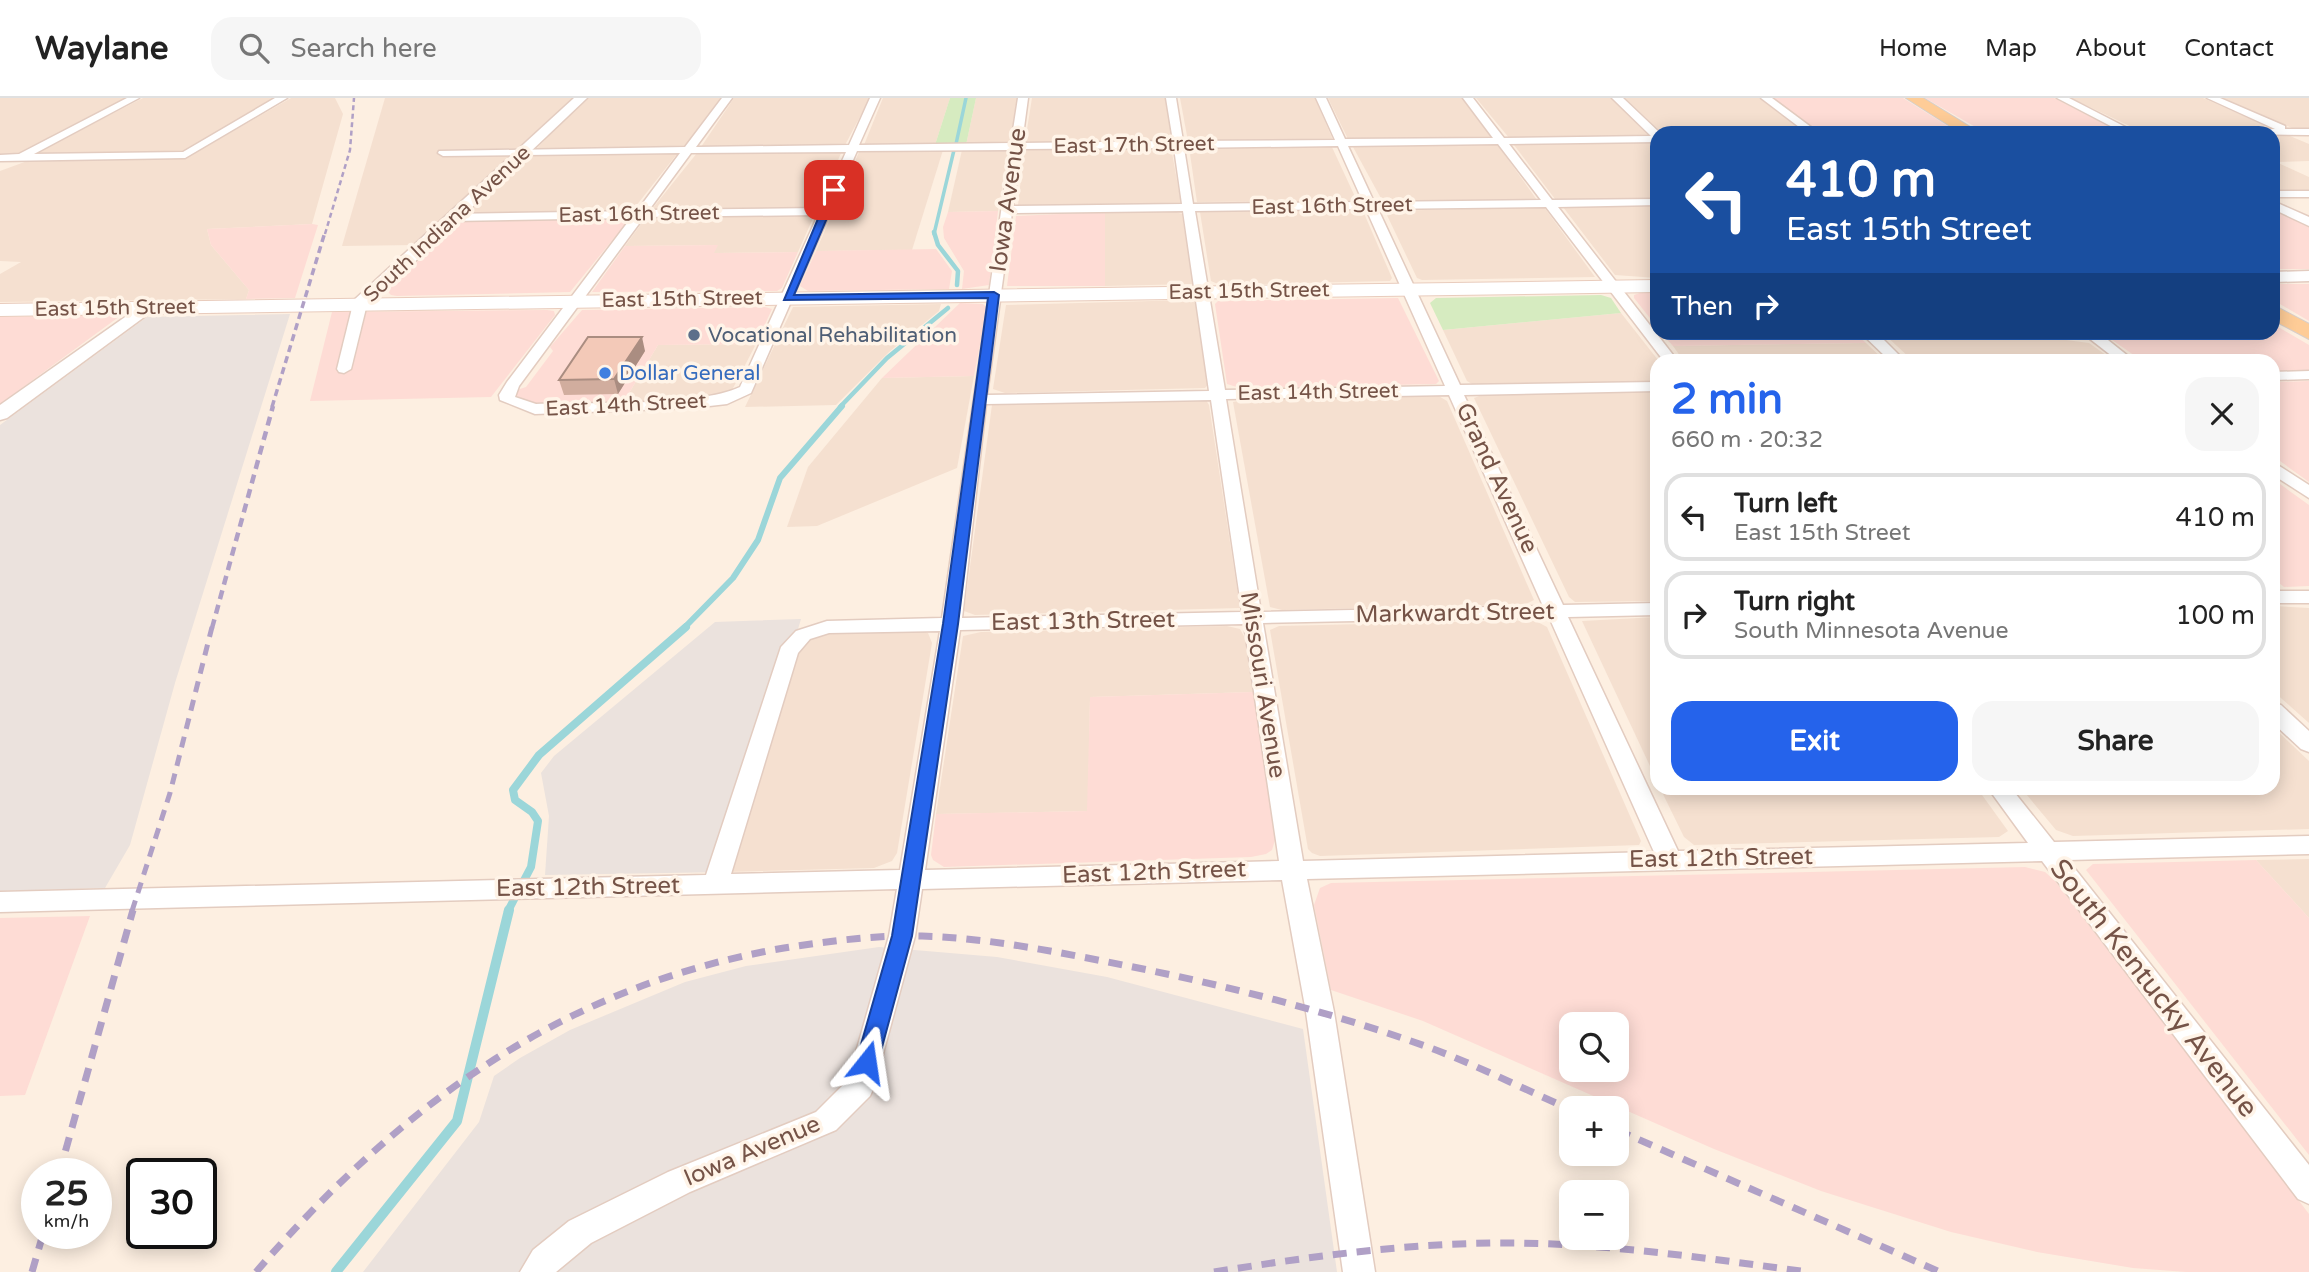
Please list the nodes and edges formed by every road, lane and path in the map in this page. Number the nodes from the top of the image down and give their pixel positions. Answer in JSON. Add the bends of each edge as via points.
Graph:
{"nodes":[{"id":1,"x":134,"y":98,"type":"edge"},
{"id":2,"x":282,"y":98,"type":"edge"},
{"id":3,"x":581,"y":98,"type":"edge"},
{"id":4,"x":727,"y":98,"type":"edge"},
{"id":5,"x":875,"y":98,"type":"edge"},
{"id":6,"x":1023,"y":98,"type":"edge"},
{"id":7,"x":1171,"y":98,"type":"edge"},
{"id":8,"x":1321,"y":98,"type":"edge"},
{"id":9,"x":1468,"y":98,"type":"edge"},
{"id":10,"x":1617,"y":98,"type":"edge"},
{"id":11,"x":1766,"y":98,"type":"edge"},
{"id":12,"x":1913,"y":98,"type":"edge"},
{"id":13,"x":2062,"y":98,"type":"edge"},
{"id":14,"x":2212,"y":98,"type":"edge"},
{"id":15,"x":1804,"y":126,"type":"edge"},
{"id":16,"x":1960,"y":126,"type":"edge"},
{"id":17,"x":2118,"y":126,"type":"edge"},
{"id":18,"x":2275,"y":126,"type":"edge"},
{"id":19,"x":2280,"y":128,"type":"edge"},
{"id":20,"x":1650,"y":131,"type":"edge"},
{"id":21,"x":2280,"y":132,"type":"edge"},
{"id":22,"x":2289,"y":132,"type":"junction"},
{"id":23,"x":2309,"y":132,"type":"edge"},
{"id":24,"x":1650,"y":138,"type":"edge"},
{"id":25,"x":2309,"y":140,"type":"edge"},
{"id":26,"x":1501,"y":141,"type":"junction"},
{"id":27,"x":1340,"y":143,"type":"junction"},
{"id":28,"x":1178,"y":145,"type":"junction"},
{"id":29,"x":1015,"y":146,"type":"junction"},
{"id":30,"x":852,"y":148,"type":"junction"},
{"id":31,"x":688,"y":150,"type":"junction"},
{"id":32,"x":523,"y":152,"type":"junction"},
{"id":33,"x":443,"y":153,"type":"dead end"},
{"id":34,"x":0,"y":158,"type":"edge"},
{"id":35,"x":18,"y":158,"type":"junction"},
{"id":36,"x":0,"y":167,"type":"edge"},
{"id":37,"x":2280,"y":194,"type":"edge"},
{"id":38,"x":2309,"y":194,"type":"edge"},
{"id":39,"x":1650,"y":202,"type":"edge"},
{"id":40,"x":1549,"y":204,"type":"junction"},
{"id":41,"x":1370,"y":205,"type":"junction"},
{"id":42,"x":1188,"y":208,"type":"junction"},
{"id":43,"x":2280,"y":208,"type":"edge"},
{"id":44,"x":1006,"y":210,"type":"junction"},
{"id":45,"x":825,"y":211,"type":"junction"},
{"id":46,"x":639,"y":214,"type":"junction"},
{"id":47,"x":453,"y":217,"type":"junction"},
{"id":48,"x":2309,"y":222,"type":"edge"},
{"id":49,"x":2309,"y":276,"type":"edge"},
{"id":50,"x":2280,"y":277,"type":"edge"},
{"id":51,"x":1612,"y":286,"type":"junction"},
{"id":52,"x":1650,"y":286,"type":"edge"},
{"id":53,"x":1410,"y":289,"type":"junction"},
{"id":54,"x":1201,"y":292,"type":"junction"},
{"id":55,"x":994,"y":295,"type":"junction"},
{"id":56,"x":787,"y":298,"type":"junction"},
{"id":57,"x":574,"y":301,"type":"junction"},
{"id":58,"x":360,"y":304,"type":"junction"},
{"id":59,"x":145,"y":308,"type":"junction"},
{"id":60,"x":0,"y":310,"type":"edge"},
{"id":61,"x":2280,"y":315,"type":"edge"},
{"id":62,"x":2309,"y":333,"type":"edge"},
{"id":63,"x":1650,"y":334,"type":"edge"},
{"id":64,"x":1654,"y":340,"type":"edge"},
{"id":65,"x":1876,"y":340,"type":"edge"},
{"id":66,"x":2099,"y":340,"type":"edge"},
{"id":67,"x":1665,"y":354,"type":"edge"},
{"id":68,"x":1891,"y":354,"type":"edge"},
{"id":69,"x":2118,"y":354,"type":"edge"},
{"id":70,"x":344,"y":369,"type":"dead end"},
{"id":71,"x":2309,"y":375,"type":"edge"},
{"id":72,"x":2280,"y":376,"type":"edge"},
{"id":73,"x":1650,"y":386,"type":"edge"},
{"id":74,"x":1456,"y":389,"type":"junction"},
{"id":75,"x":1218,"y":394,"type":"junction"},
{"id":76,"x":979,"y":400,"type":"junction"},
{"id":77,"x":2,"y":411,"type":"edge"},
{"id":78,"x":2280,"y":472,"type":"edge"},
{"id":79,"x":2309,"y":493,"type":"edge"},
{"id":80,"x":2280,"y":597,"type":"edge"},
{"id":81,"x":2309,"y":597,"type":"edge"},
{"id":82,"x":1650,"y":609,"type":"edge"},
{"id":83,"x":1558,"y":611,"type":"junction"},
{"id":84,"x":1253,"y":617,"type":"junction"},
{"id":85,"x":951,"y":624,"type":"junction"},
{"id":86,"x":2280,"y":717,"type":"edge"},
{"id":87,"x":2309,"y":744,"type":"edge"},
{"id":88,"x":2004,"y":795,"type":"edge"},
{"id":89,"x":2309,"y":845,"type":"edge"},
{"id":90,"x":2047,"y":850,"type":"junction"},
{"id":91,"x":1669,"y":859,"type":"junction"},
{"id":92,"x":1292,"y":868,"type":"junction"},
{"id":93,"x":910,"y":879,"type":"junction"},
{"id":94,"x":716,"y":884,"type":"junction"},
{"id":95,"x":0,"y":902,"type":"edge"},
{"id":96,"x":2309,"y":1189,"type":"edge"},
{"id":97,"x":536,"y":1272,"type":"edge"},
{"id":98,"x":1359,"y":1272,"type":"edge"}],
"edges":[{"from":1,"to":35,"type":"street"},
{"from":2,"to":35,"type":"street","via":[[185,155]]},
{"from":3,"to":32,"type":"street","name":"South Indiana Avenue"},
{"from":4,"to":31,"type":"street"},
{"from":5,"to":30,"type":"street"},
{"from":6,"to":29,"type":"street","name":"Iowa Avenue"},
{"from":7,"to":28,"type":"street","name":"Missouri Avenue"},
{"from":8,"to":27,"type":"street","name":"Grand Avenue"},
{"from":9,"to":26,"type":"street"},
{"from":10,"to":20,"type":"street"},
{"from":11,"to":15,"type":"street"},
{"from":12,"to":16,"type":"main road"},
{"from":13,"to":17,"type":"street"},
{"from":14,"to":18,"type":"street"},
{"from":19,"to":22,"type":"street"},
{"from":21,"to":22,"type":"street"},
{"from":22,"to":23,"type":"street"},
{"from":22,"to":25,"type":"street"},
{"from":24,"to":26,"type":"street","name":"East 17th Street"},
{"from":26,"to":27,"type":"street","name":"East 17th Street"},
{"from":26,"to":40,"type":"street"},
{"from":27,"to":28,"type":"street","name":"East 17th Street"},
{"from":27,"to":41,"type":"street","name":"Grand Avenue"},
{"from":28,"to":29,"type":"street","name":"East 17th Street"},
{"from":28,"to":42,"type":"street","name":"Missouri Avenue"},
{"from":29,"to":30,"type":"street","name":"East 17th Street"},
{"from":29,"to":44,"type":"street","name":"Iowa Avenue"},
{"from":30,"to":31,"type":"street","name":"East 17th Street"},
{"from":30,"to":45,"type":"street"},
{"from":31,"to":32,"type":"street","name":"East 17th Street"},
{"from":31,"to":46,"type":"street"},
{"from":32,"to":33,"type":"street","name":"East 17th Street"},
{"from":32,"to":47,"type":"street","name":"South Indiana Avenue"},
{"from":34,"to":35,"type":"street"},
{"from":35,"to":36,"type":"street"},
{"from":37,"to":38,"type":"street"},
{"from":39,"to":40,"type":"street","name":"East 16th Street"},
{"from":40,"to":41,"type":"street","name":"East 16th Street"},
{"from":40,"to":51,"type":"street"},
{"from":41,"to":42,"type":"street","name":"East 16th Street"},
{"from":41,"to":53,"type":"street","name":"Grand Avenue"},
{"from":42,"to":44,"type":"street","name":"East 16th Street"},
{"from":42,"to":54,"type":"street","name":"Missouri Avenue"},
{"from":43,"to":48,"type":"street"},
{"from":44,"to":55,"type":"street","name":"Iowa Avenue"},
{"from":45,"to":46,"type":"street","name":"East 16th Street"},
{"from":45,"to":56,"type":"street"},
{"from":46,"to":47,"type":"street","name":"East 16th Street"},
{"from":46,"to":57,"type":"street"},
{"from":47,"to":58,"type":"street","name":"South Indiana Avenue"},
{"from":49,"to":50,"type":"street"},
{"from":51,"to":52,"type":"main road","name":"East 15th Street"},
{"from":51,"to":53,"type":"main road","name":"East 15th Street"},
{"from":51,"to":63,"type":"street"},
{"from":53,"to":54,"type":"main road","name":"East 15th Street"},
{"from":53,"to":74,"type":"street","name":"Grand Avenue"},
{"from":54,"to":55,"type":"main road","name":"East 15th Street"},
{"from":54,"to":75,"type":"street","name":"Missouri Avenue"},
{"from":55,"to":56,"type":"main road","name":"East 15th Street"},
{"from":55,"to":76,"type":"street","name":"Iowa Avenue"},
{"from":56,"to":57,"type":"main road","name":"East 15th Street"},
{"from":56,"to":57,"type":"street","name":"East 14th Street","via":[[746,390],[727,399],[680,404],[516,405],[507,398],[512,385]]},
{"from":57,"to":58,"type":"main road","name":"East 15th Street"},
{"from":58,"to":59,"type":"main road","name":"East 15th Street"},
{"from":58,"to":70,"type":"street","name":"South Indiana Avenue"},
{"from":59,"to":60,"type":"main road","name":"East 15th Street"},
{"from":59,"to":77,"type":"street"},
{"from":61,"to":62,"type":"main road"},
{"from":64,"to":67,"type":"street"},
{"from":65,"to":68,"type":"street"},
{"from":66,"to":69,"type":"street"},
{"from":71,"to":72,"type":"street"},
{"from":73,"to":74,"type":"street","name":"East 14th Street"},
{"from":74,"to":75,"type":"street","name":"East 14th Street"},
{"from":74,"to":83,"type":"street","name":"Grand Avenue"},
{"from":75,"to":76,"type":"street","name":"East 14th Street"},
{"from":75,"to":84,"type":"street","name":"Missouri Avenue"},
{"from":76,"to":85,"type":"street","name":"Iowa Avenue"},
{"from":78,"to":79,"type":"street"},
{"from":80,"to":81,"type":"street"},
{"from":82,"to":83,"type":"street","name":"Markwardt Street"},
{"from":83,"to":84,"type":"street","name":"Markwardt Street"},
{"from":83,"to":91,"type":"street","name":"Grand Avenue"},
{"from":84,"to":85,"type":"street","name":"East 13th Street"},
{"from":84,"to":92,"type":"street","name":"Missouri Avenue"},
{"from":85,"to":93,"type":"street","name":"Iowa Avenue"},
{"from":85,"to":94,"type":"street","name":"East 13th Street","via":[[836,626],[803,635],[788,651]]},
{"from":86,"to":87,"type":"street"},
{"from":88,"to":90,"type":"street","name":"South Kentucky Avenue"},
{"from":89,"to":90,"type":"street","name":"East 12th Street"},
{"from":90,"to":91,"type":"street","name":"East 12th Street"},
{"from":90,"to":96,"type":"street","name":"South Kentucky Avenue"},
{"from":91,"to":92,"type":"street","name":"East 12th Street"},
{"from":92,"to":93,"type":"street","name":"East 12th Street"},
{"from":92,"to":98,"type":"street","name":"Missouri Avenue","via":[[1320,1012]]},
{"from":93,"to":94,"type":"street","name":"East 12th Street"},
{"from":93,"to":97,"type":"street","name":"Iowa Avenue","via":[[902,936],[860,1087],[826,1121],[679,1182],[580,1232]]},
{"from":94,"to":95,"type":"street","name":"East 12th Street"}]}
